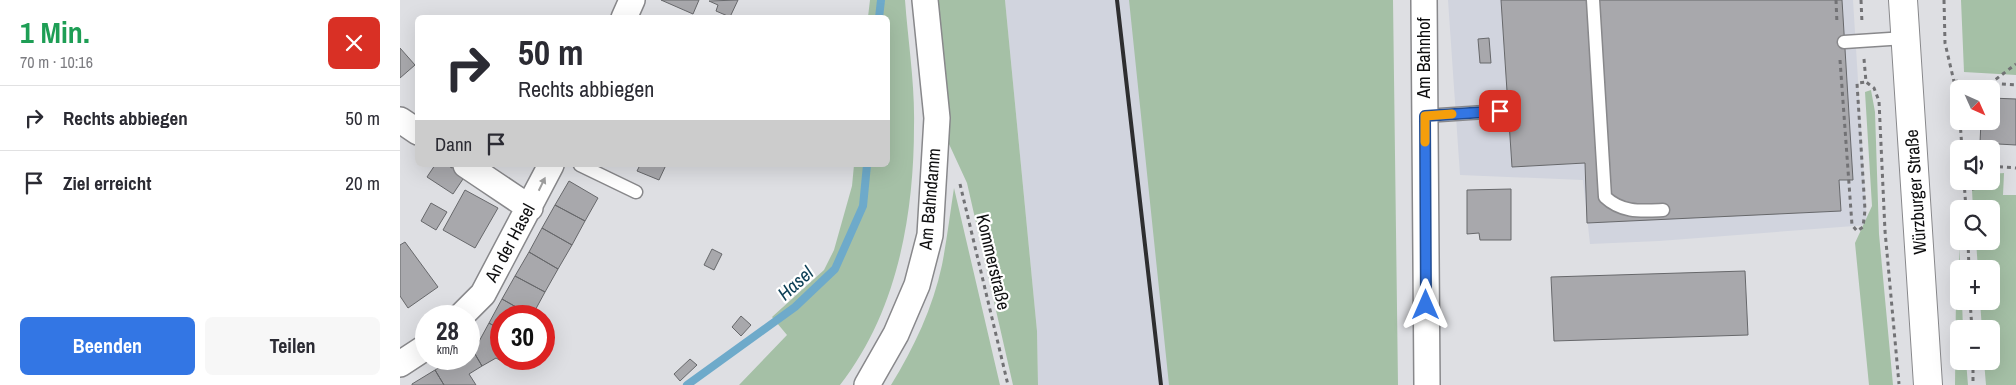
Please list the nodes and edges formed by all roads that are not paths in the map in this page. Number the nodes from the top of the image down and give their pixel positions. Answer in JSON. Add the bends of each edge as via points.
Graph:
{"nodes":[{"id":1,"x":632,"y":0,"type":"edge"},
{"id":2,"x":925,"y":0,"type":"edge"},
{"id":3,"x":1424,"y":0,"type":"edge"},
{"id":4,"x":1593,"y":0,"type":"edge"},
{"id":5,"x":1902,"y":0,"type":"edge"},
{"id":6,"x":625,"y":15,"type":"edge"},
{"id":7,"x":1905,"y":38,"type":"junction"},
{"id":8,"x":1844,"y":42,"type":"dead end"},
{"id":9,"x":1500,"y":111,"type":"dead end"},
{"id":10,"x":1425,"y":116,"type":"junction"},
{"id":11,"x":400,"y":120,"type":"edge"},
{"id":12,"x":415,"y":130,"type":"edge"},
{"id":13,"x":469,"y":167,"type":"edge"},
{"id":14,"x":550,"y":167,"type":"edge"},
{"id":15,"x":584,"y":167,"type":"edge"},
{"id":16,"x":636,"y":192,"type":"dead end"},
{"id":17,"x":530,"y":208,"type":"junction"},
{"id":18,"x":1663,"y":210,"type":"dead end"},
{"id":19,"x":472,"y":305,"type":"edge"},
{"id":20,"x":415,"y":354,"type":"edge"},
{"id":21,"x":400,"y":364,"type":"edge"},
{"id":22,"x":866,"y":385,"type":"edge"},
{"id":23,"x":1427,"y":385,"type":"edge"},
{"id":24,"x":1928,"y":385,"type":"edge"}],
"edges":[{"from":1,"to":6,"type":"street"},
{"from":2,"to":22,"type":"street","name":"Am Bahndamm","via":[[937,118],[930,235],[917,285],[896,334]]},
{"from":3,"to":10,"type":"street","name":"Am Bahnhof"},
{"from":4,"to":18,"type":"lane","via":[[1605,197],[1612,204],[1630,210]]},
{"from":5,"to":7,"type":"main road","name":"Würzburger Straße"},
{"from":7,"to":8,"type":"lane"},
{"from":7,"to":24,"type":"main road","name":"Würzburger Straße"},
{"from":9,"to":10,"type":"lane"},
{"from":10,"to":23,"type":"street","name":"Am Bahnhof"},
{"from":11,"to":12,"type":"street"},
{"from":13,"to":17,"type":"street"},
{"from":17,"to":14,"type":"street","name":"An der Hasel","one_way":true},
{"from":15,"to":16,"type":"lane"},
{"from":17,"to":19,"type":"street","name":"An der Hasel","via":[[483,294]]},
{"from":20,"to":21,"type":"street"}]}
